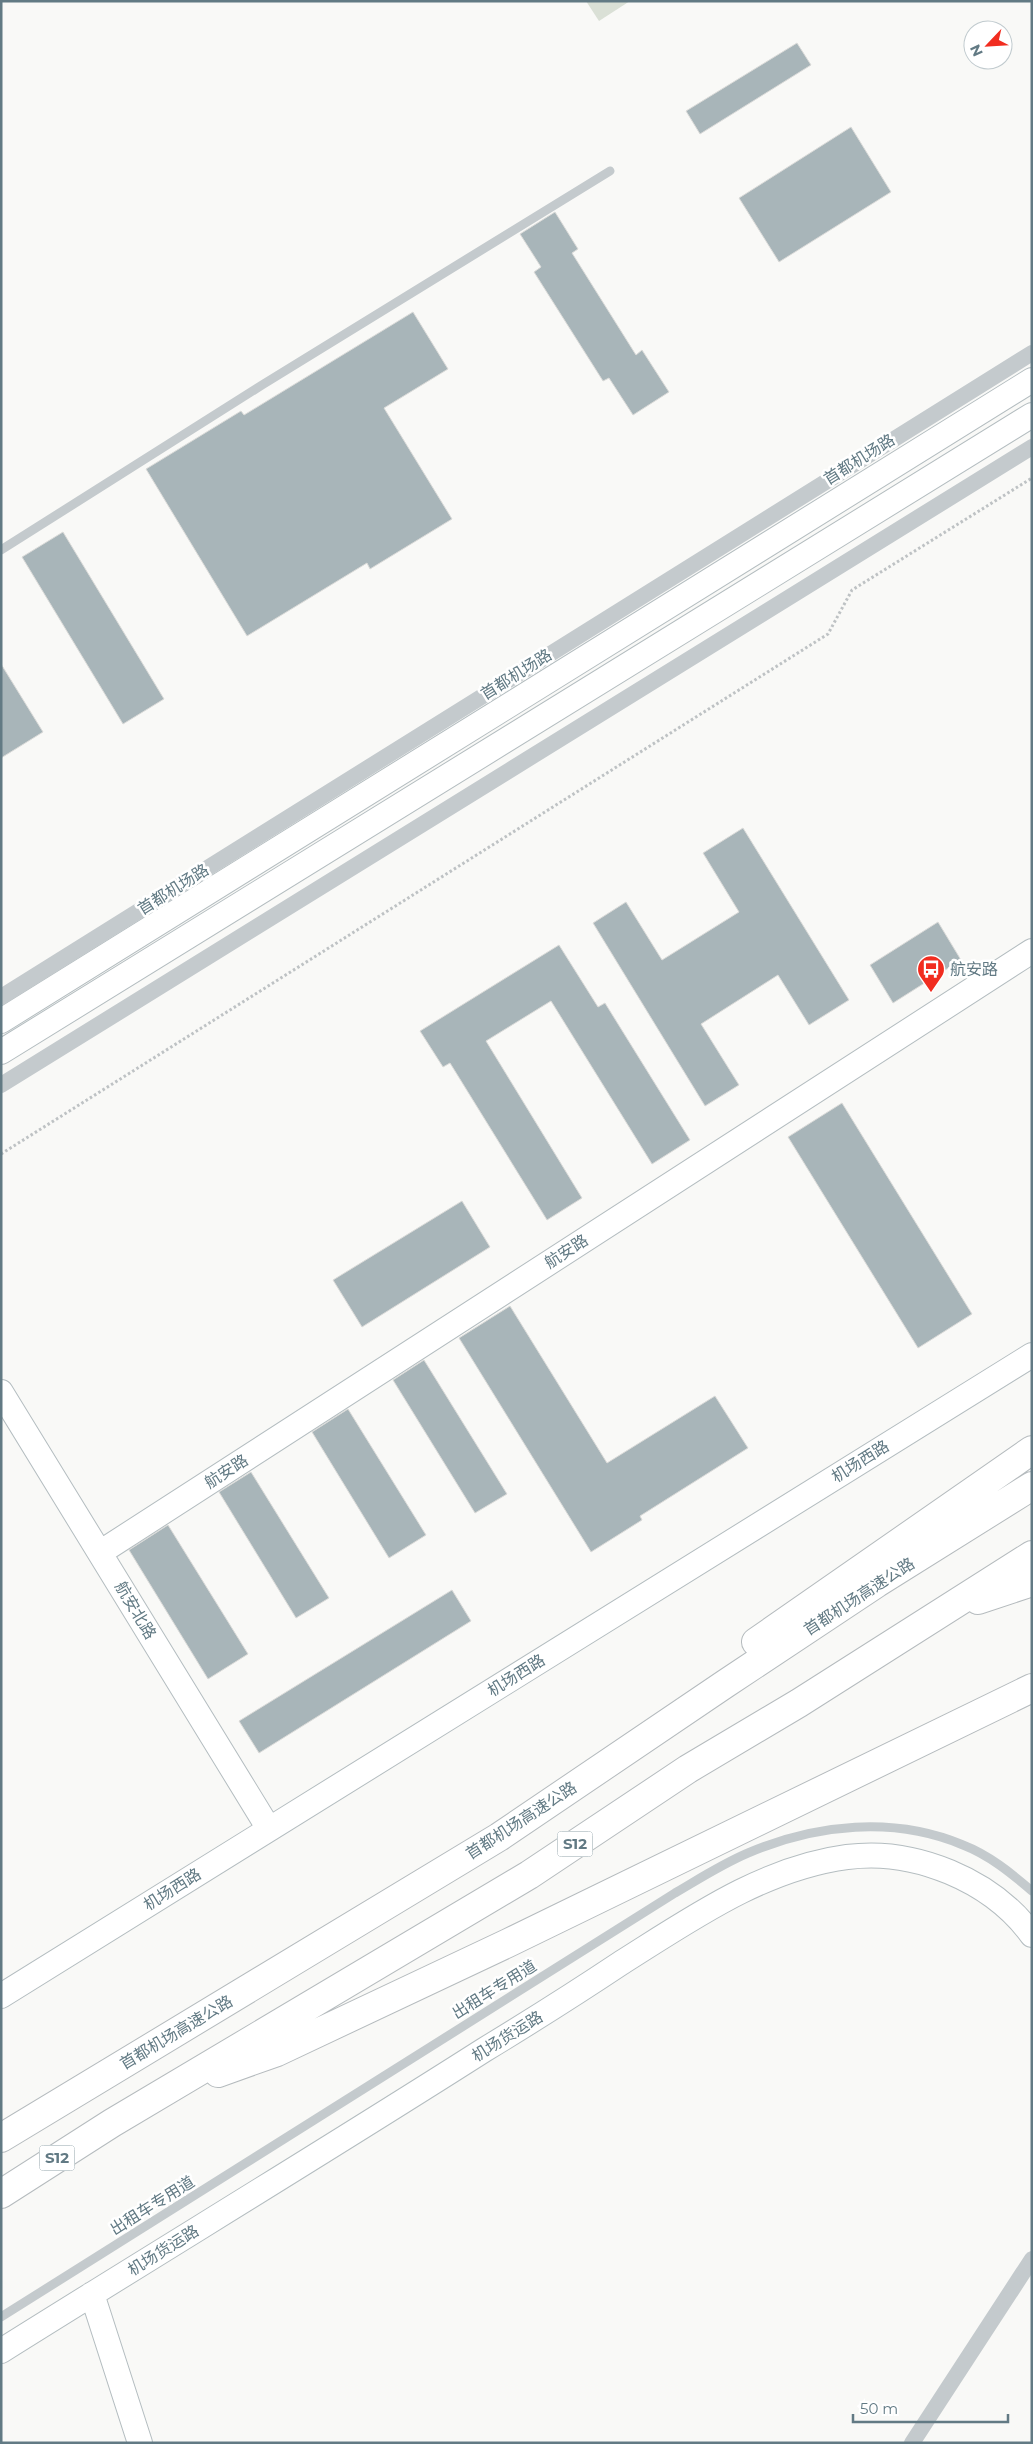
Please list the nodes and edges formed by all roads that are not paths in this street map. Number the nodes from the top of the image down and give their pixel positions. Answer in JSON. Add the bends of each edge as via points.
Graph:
{"nodes":[{"id":1,"x":610,"y":171,"type":"dead end"},
{"id":2,"x":1032,"y":353,"type":"edge"},
{"id":3,"x":1032,"y":380,"type":"edge"},
{"id":4,"x":1032,"y":415,"type":"edge"},
{"id":5,"x":1032,"y":447,"type":"edge"},
{"id":6,"x":1,"y":550,"type":"edge"},
{"id":7,"x":1032,"y":951,"type":"edge"},
{"id":8,"x":1,"y":997,"type":"edge"},
{"id":9,"x":1,"y":1020,"type":"edge"},
{"id":10,"x":1,"y":1052,"type":"edge"},
{"id":11,"x":1,"y":1085,"type":"edge"},
{"id":12,"x":1032,"y":1355,"type":"edge"},
{"id":13,"x":1,"y":1392,"type":"edge"},
{"id":14,"x":1032,"y":1450,"type":"edge"},
{"id":15,"x":1032,"y":1486,"type":"edge"},
{"id":16,"x":102,"y":1552,"type":"junction"},
{"id":17,"x":1032,"y":1555,"type":"edge"},
{"id":18,"x":1032,"y":1582,"type":"edge"},
{"id":19,"x":931,"y":1619,"type":"junction"},
{"id":20,"x":1032,"y":1688,"type":"edge"},
{"id":21,"x":268,"y":1829,"type":"junction"},
{"id":22,"x":500,"y":1837,"type":"junction"},
{"id":23,"x":1032,"y":1891,"type":"edge"},
{"id":24,"x":1032,"y":1935,"type":"edge"},
{"id":25,"x":1,"y":1996,"type":"edge"},
{"id":26,"x":112,"y":2123,"type":"junction"},
{"id":27,"x":1,"y":2138,"type":"edge"},
{"id":28,"x":1,"y":2194,"type":"edge"},
{"id":29,"x":1032,"y":2259,"type":"edge"},
{"id":30,"x":92,"y":2294,"type":"junction"},
{"id":31,"x":1,"y":2317,"type":"edge"},
{"id":32,"x":1,"y":2351,"type":"edge"},
{"id":33,"x":140,"y":2443,"type":"edge"},
{"id":34,"x":912,"y":2443,"type":"edge"}],
"edges":[{"from":1,"to":6,"type":"lane"},
{"from":2,"to":8,"type":"street","name":"首都机场路"},
{"from":3,"to":9,"type":"street","name":"首都机场路"},
{"from":4,"to":10,"type":"street"},
{"from":5,"to":11,"type":"street"},
{"from":7,"to":16,"type":"street","name":"航安路"},
{"from":12,"to":21,"type":"street","name":"机场西路"},
{"from":13,"to":16,"type":"street","name":"航安北路"},
{"from":14,"to":22,"type":"highway","via":[[627,1731]]},
{"from":15,"to":22,"type":"highway","name":"首都机场高速公路","via":[[741,1673]]},
{"from":16,"to":21,"type":"street","name":"航安北路"},
{"from":17,"to":19,"type":"highway","number":"S12"},
{"from":18,"to":19,"type":"highway","via":[[951,1608]]},
{"from":19,"to":26,"type":"highway","number":"S12","via":[[688,1769],[499,1893]]},
{"from":20,"to":26,"type":"highway","via":[[277,2052],[196,2081]]},
{"from":21,"to":25,"type":"street","name":"机场西路"},
{"from":22,"to":27,"type":"highway","name":"首都机场高速公路"},
{"from":23,"to":31,"type":"lane","name":"出租车专用道","via":[[1003,1867],[963,1845],[888,1826],[835,1828],[748,1853],[675,1893]]},
{"from":24,"to":30,"type":"street","name":"机场货运路","via":[[994,1897],[963,1877],[931,1865],[872,1855],[846,1857],[771,1877],[677,1927]]},
{"from":26,"to":28,"type":"highway","number":"S12"},
{"from":29,"to":34,"type":"street"},
{"from":30,"to":32,"type":"street","name":"机场货运路"},
{"from":30,"to":33,"type":"street"}]}
